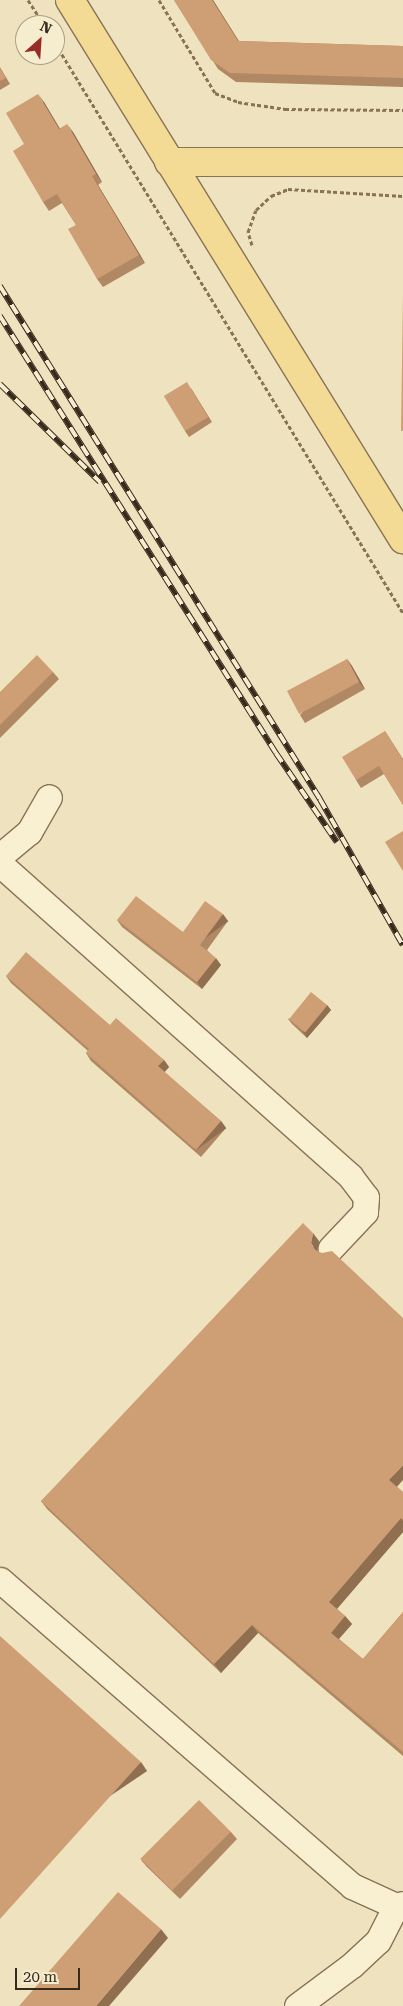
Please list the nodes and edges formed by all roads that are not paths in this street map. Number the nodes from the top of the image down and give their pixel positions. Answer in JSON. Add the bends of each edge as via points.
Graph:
{"nodes":[{"id":1,"x":70,"y":0,"type":"edge"},
{"id":2,"x":169,"y":162,"type":"junction"},
{"id":3,"x":403,"y":162,"type":"edge"},
{"id":4,"x":403,"y":539,"type":"edge"},
{"id":5,"x":49,"y":797,"type":"dead end"},
{"id":6,"x":0,"y":856,"type":"edge"},
{"id":7,"x":0,"y":864,"type":"edge"},
{"id":8,"x":331,"y":1248,"type":"dead end"},
{"id":9,"x":0,"y":1580,"type":"edge"},
{"id":10,"x":399,"y":1905,"type":"edge"},
{"id":11,"x":297,"y":2006,"type":"edge"}],
"edges":[{"from":1,"to":2,"type":"main road"},
{"from":2,"to":3,"type":"main road"},
{"from":2,"to":4,"type":"main road"},
{"from":5,"to":6,"type":"street","via":[[29,832]]},
{"from":7,"to":8,"type":"street","via":[[350,1176],[366,1197],[365,1212]]},
{"from":9,"to":10,"type":"street","via":[[352,1886]]},
{"from":10,"to":11,"type":"street","via":[[378,1941]]}]}
